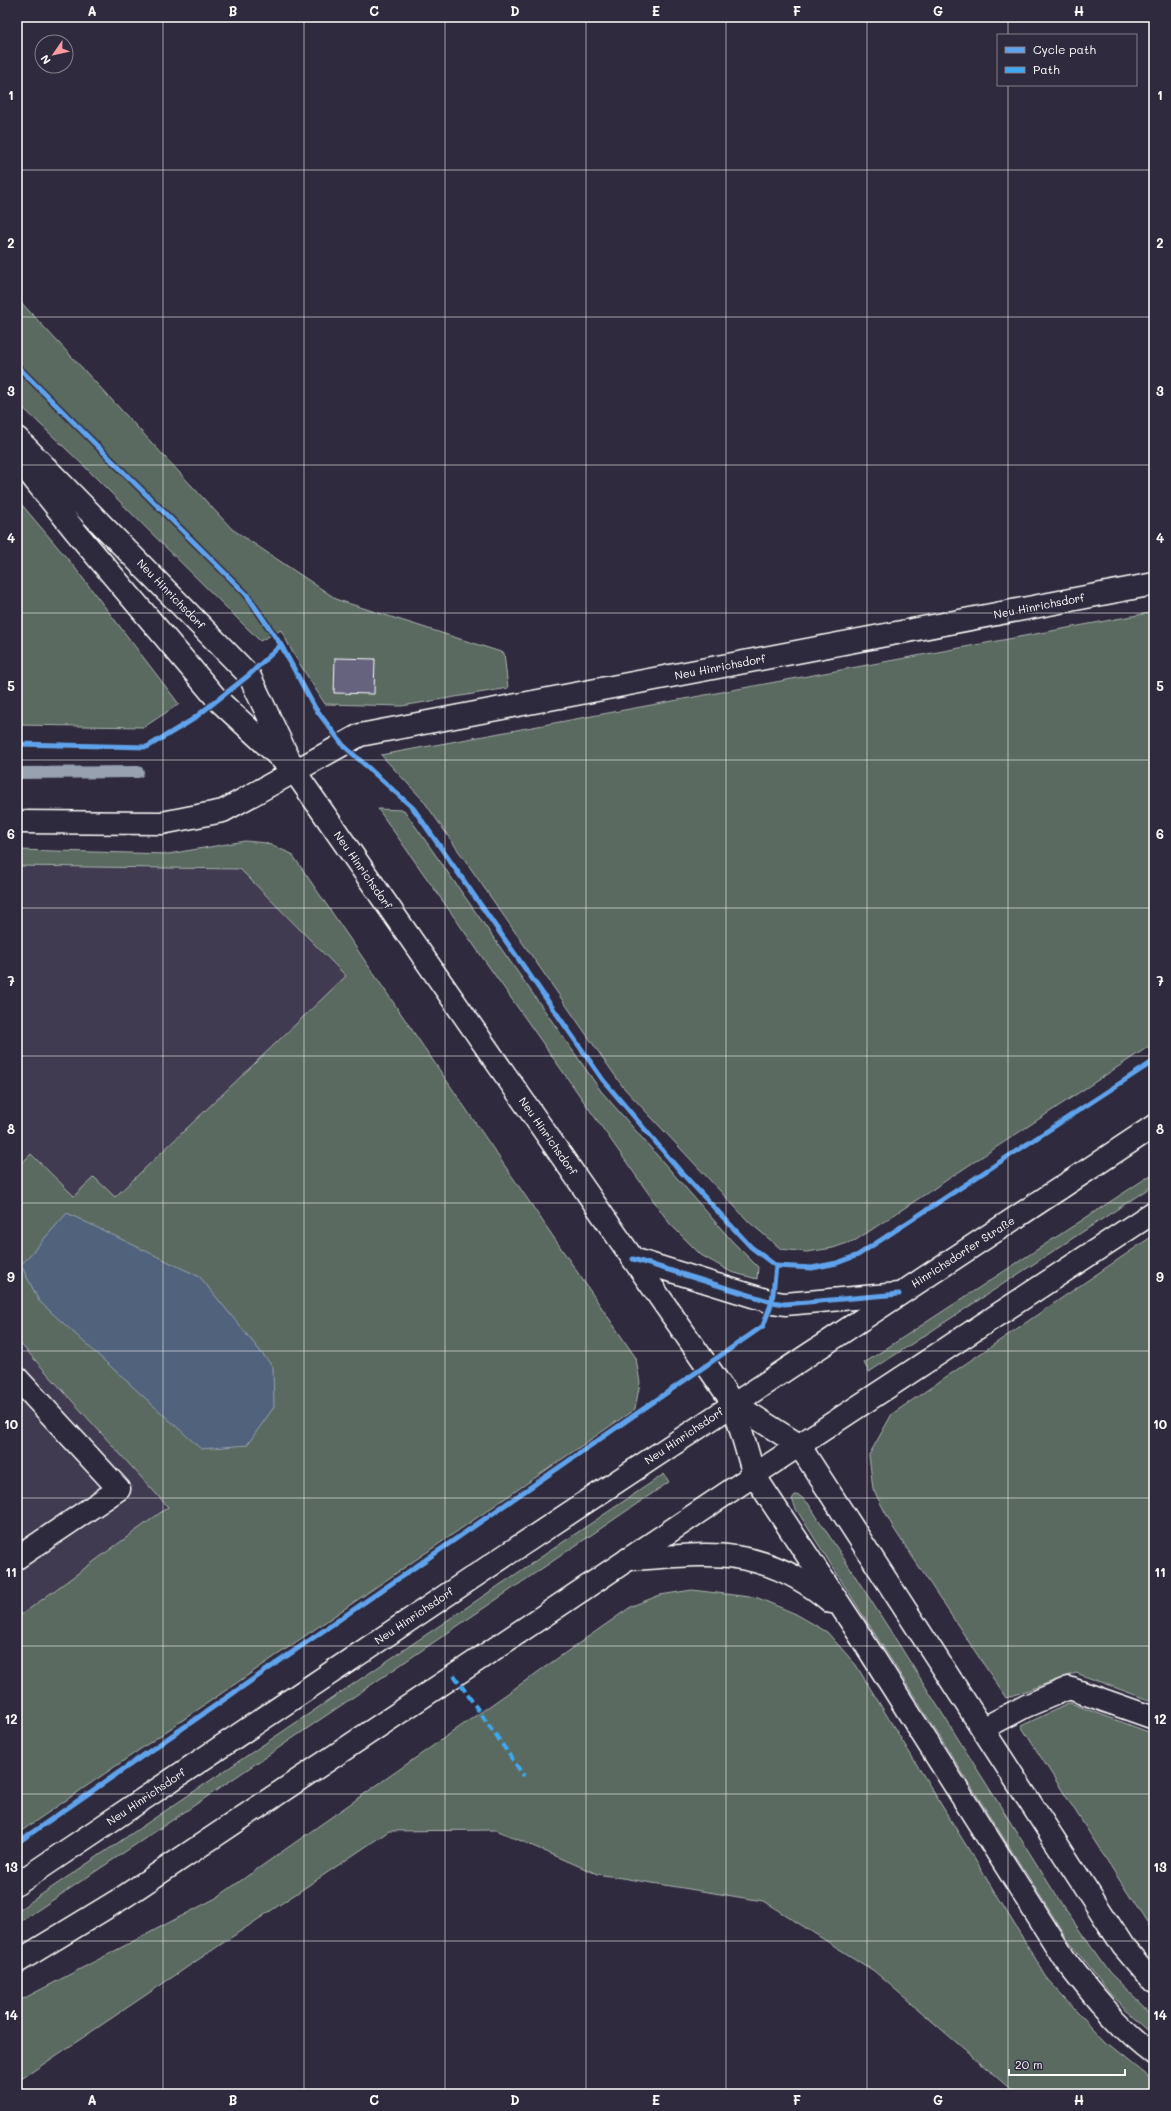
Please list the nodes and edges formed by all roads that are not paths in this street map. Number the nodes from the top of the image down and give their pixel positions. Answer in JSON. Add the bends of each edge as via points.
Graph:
{"nodes":[{"id":1,"x":17,"y":438,"type":"edge"},
{"id":2,"x":17,"y":458,"type":"edge"},
{"id":3,"x":1154,"y":584,"type":"edge"},
{"id":4,"x":295,"y":772,"type":"junction"},
{"id":5,"x":17,"y":822,"type":"edge"},
{"id":6,"x":1154,"y":1126,"type":"edge"},
{"id":7,"x":1154,"y":1212,"type":"edge"},
{"id":8,"x":633,"y":1259,"type":"junction"},
{"id":9,"x":899,"y":1294,"type":"junction"},
{"id":10,"x":17,"y":1378,"type":"edge"},
{"id":11,"x":733,"y":1403,"type":"junction"},
{"id":12,"x":799,"y":1445,"type":"junction"},
{"id":13,"x":754,"y":1475,"type":"junction"},
{"id":14,"x":17,"y":1558,"type":"edge"},
{"id":15,"x":628,"y":1559,"type":"junction"},
{"id":16,"x":852,"y":1623,"type":"junction"},
{"id":17,"x":1154,"y":1718,"type":"edge"},
{"id":18,"x":984,"y":1728,"type":"junction"},
{"id":19,"x":17,"y":1884,"type":"edge"},
{"id":20,"x":17,"y":1962,"type":"edge"},
{"id":21,"x":1154,"y":1983,"type":"edge"},
{"id":22,"x":1154,"y":2054,"type":"edge"}],
"edges":[{"from":1,"to":4,"type":"main road","name":"Neu Hinrichsdorf","via":[[249,675]]},
{"from":2,"to":4,"type":"main road","name":"Neu Hinrichsdorf","via":[[217,699]]},
{"from":3,"to":4,"type":"main road","name":"Neu Hinrichsdorf","via":[[360,735]]},
{"from":4,"to":5,"type":"main road","name":"Neu Hinrichsdorf","via":[[223,811],[162,822]]},
{"from":4,"to":8,"type":"main road","name":"Neu Hinrichsdorf"},
{"from":6,"to":9,"type":"main road","name":"Hinrichsdorfer Straße"},
{"from":7,"to":12,"type":"main road"},
{"from":8,"to":9,"type":"main road","via":[[785,1304]]},
{"from":8,"to":11,"type":"main road","name":"Neu Hinrichsdorf"},
{"from":9,"to":11,"type":"main road","name":"Hinrichsdorfer Straße"},
{"from":10,"to":14,"type":"main road","via":[[119,1489]]},
{"from":11,"to":12,"type":"main road"},
{"from":11,"to":13,"type":"main road"},
{"from":11,"to":19,"type":"main road","name":"Neu Hinrichsdorf"},
{"from":12,"to":13,"type":"main road"},
{"from":12,"to":18,"type":"main road"},
{"from":13,"to":15,"type":"main road"},
{"from":13,"to":16,"type":"main road"},
{"from":15,"to":16,"type":"main road","via":[[727,1556],[752,1560],[813,1587]]},
{"from":15,"to":20,"type":"main road","via":[[122,1898]]},
{"from":16,"to":22,"type":"main road","via":[[1064,1958],[1101,2005],[1133,2038]]},
{"from":17,"to":18,"type":"main road","via":[[1069,1688],[1026,1706]]},
{"from":18,"to":21,"type":"main road","via":[[1123,1946]]}]}
